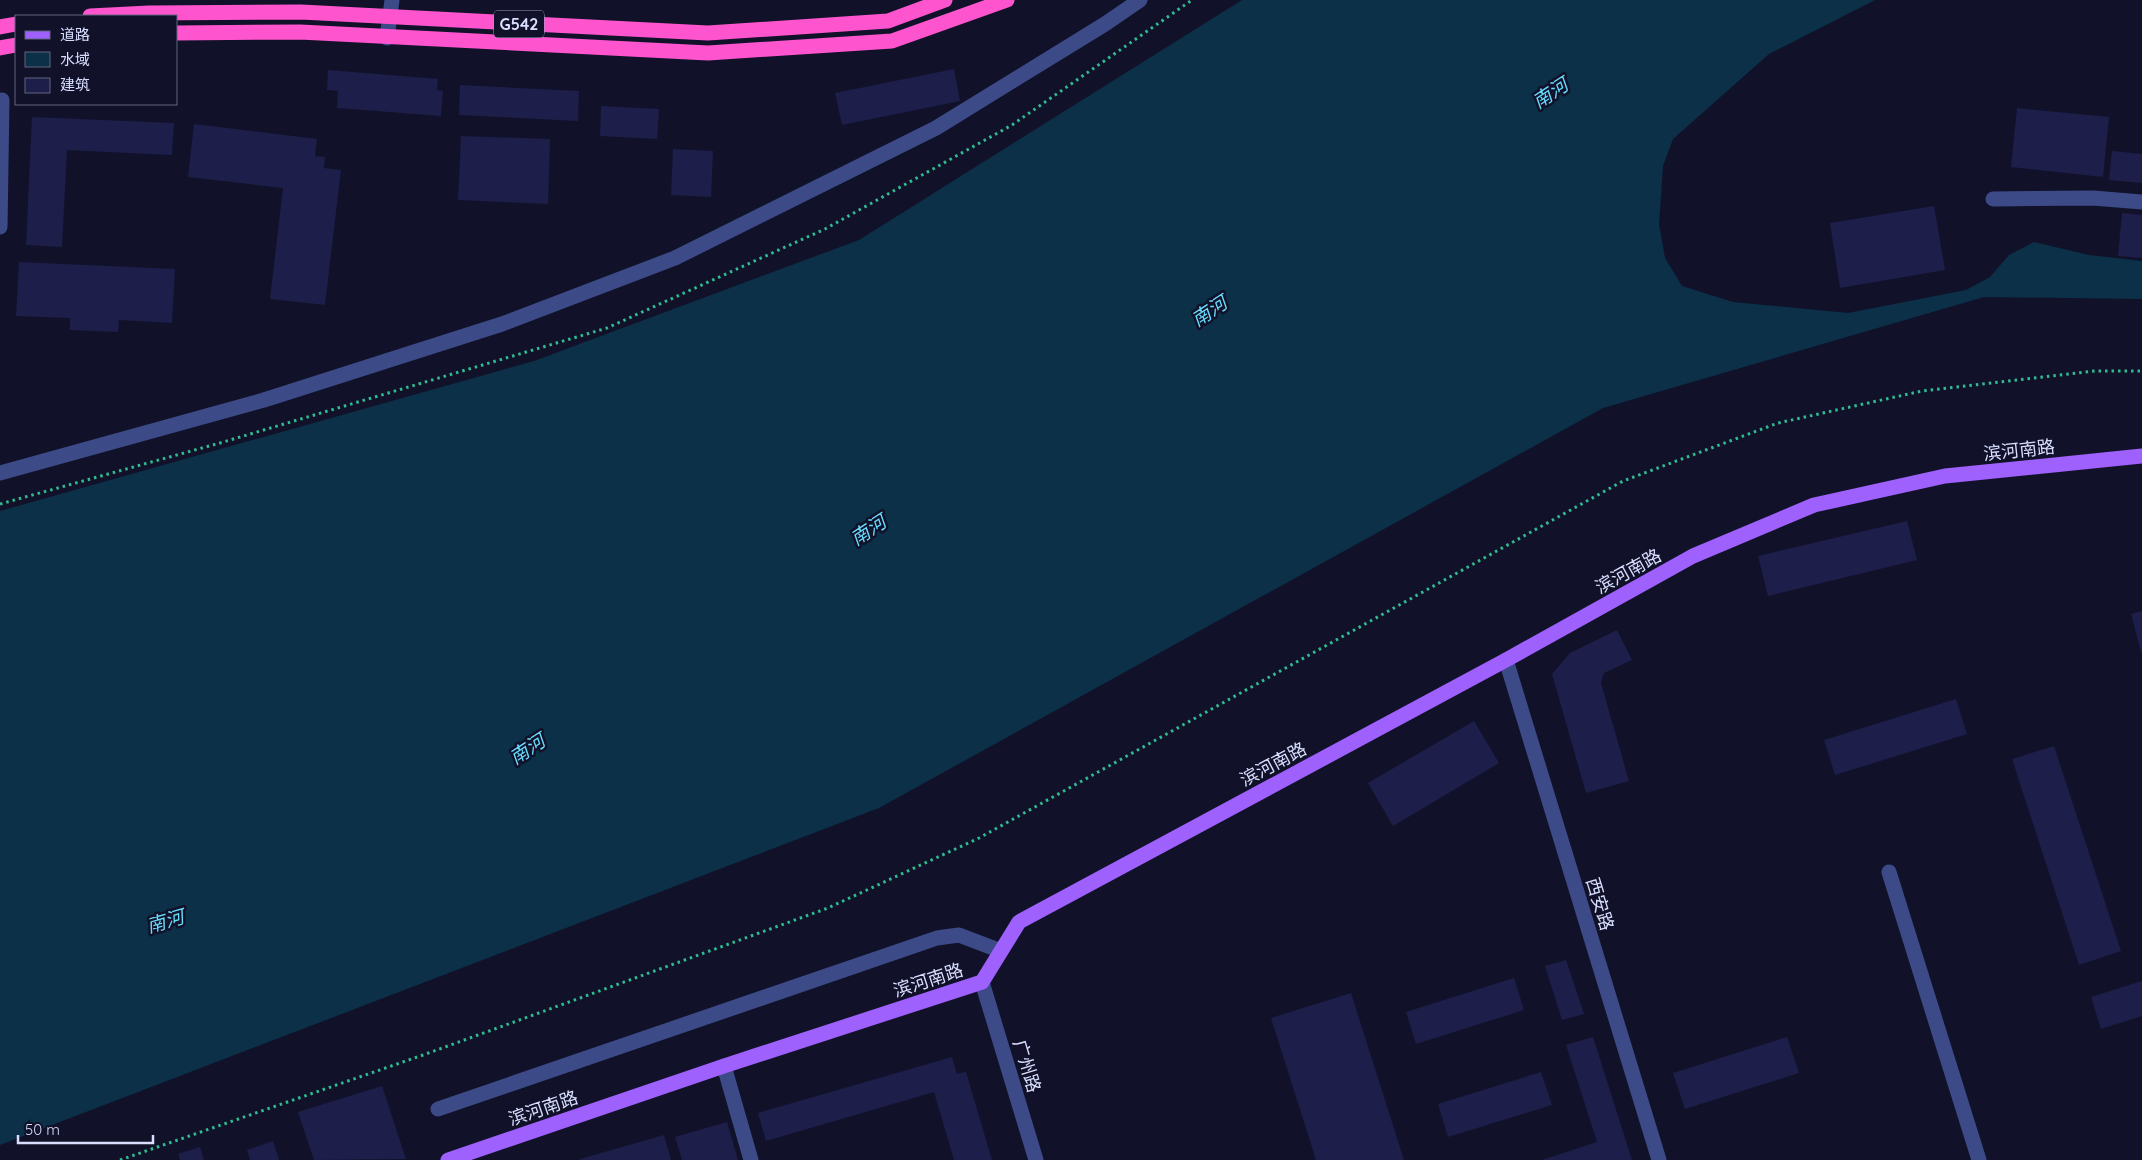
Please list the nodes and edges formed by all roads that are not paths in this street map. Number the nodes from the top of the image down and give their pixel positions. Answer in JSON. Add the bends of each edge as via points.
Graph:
{"nodes":[{"id":1,"x":392,"y":0,"type":"edge"},
{"id":2,"x":945,"y":0,"type":"edge"},
{"id":3,"x":1008,"y":0,"type":"edge"},
{"id":4,"x":1140,"y":0,"type":"edge"},
{"id":5,"x":110,"y":15,"type":"edge"},
{"id":6,"x":388,"y":18,"type":"junction"},
{"id":7,"x":15,"y":24,"type":"edge"},
{"id":8,"x":0,"y":27,"type":"edge"},
{"id":9,"x":178,"y":33,"type":"edge"},
{"id":10,"x":387,"y":38,"type":"junction"},
{"id":11,"x":15,"y":45,"type":"edge"},
{"id":12,"x":0,"y":48,"type":"edge"},
{"id":13,"x":2,"y":100,"type":"dead end"},
{"id":14,"x":1993,"y":200,"type":"dead end"},
{"id":15,"x":2142,"y":202,"type":"edge"},
{"id":16,"x":0,"y":218,"type":"edge"},
{"id":17,"x":2142,"y":456,"type":"edge"},
{"id":18,"x":0,"y":473,"type":"edge"},
{"id":19,"x":1506,"y":660,"type":"junction"},
{"id":20,"x":1889,"y":872,"type":"dead end"},
{"id":21,"x":1001,"y":951,"type":"junction"},
{"id":22,"x":982,"y":982,"type":"junction"},
{"id":23,"x":724,"y":1066,"type":"junction"},
{"id":24,"x":438,"y":1109,"type":"dead end"},
{"id":25,"x":451,"y":1160,"type":"edge"},
{"id":26,"x":751,"y":1160,"type":"edge"},
{"id":27,"x":1036,"y":1160,"type":"edge"},
{"id":28,"x":1658,"y":1160,"type":"edge"},
{"id":29,"x":1978,"y":1160,"type":"edge"}],
"edges":[{"from":1,"to":6,"type":"street"},
{"from":2,"to":6,"type":"highway","number":"G542","via":[[888,21],[708,32]]},
{"from":3,"to":10,"type":"highway","number":"G542","via":[[892,41],[708,53]]},
{"from":4,"to":18,"type":"street","via":[[936,128],[675,258],[502,324],[340,376],[255,403]]},
{"from":5,"to":6,"type":"highway","number":"G542","via":[[301,12]]},
{"from":6,"to":10,"type":"street"},
{"from":7,"to":8,"type":"highway"},
{"from":9,"to":10,"type":"highway","number":"G542","via":[[300,32]]},
{"from":11,"to":12,"type":"highway"},
{"from":13,"to":16,"type":"street"},
{"from":14,"to":15,"type":"street","via":[[2093,198]]},
{"from":17,"to":19,"type":"main road","name":"滨河南路","via":[[1946,476],[1814,505],[1693,556]]},
{"from":19,"to":21,"type":"main road","name":"滨河南路","via":[[1018,922]]},
{"from":19,"to":28,"type":"street","name":"西安路"},
{"from":20,"to":29,"type":"street"},
{"from":21,"to":22,"type":"main road","name":"滨河南路"},
{"from":21,"to":24,"type":"street","via":[[959,935],[937,938]]},
{"from":22,"to":23,"type":"main road","name":"滨河南路"},
{"from":22,"to":27,"type":"street","name":"广州路"},
{"from":23,"to":25,"type":"main road","name":"滨河南路"},
{"from":23,"to":26,"type":"street"}]}
